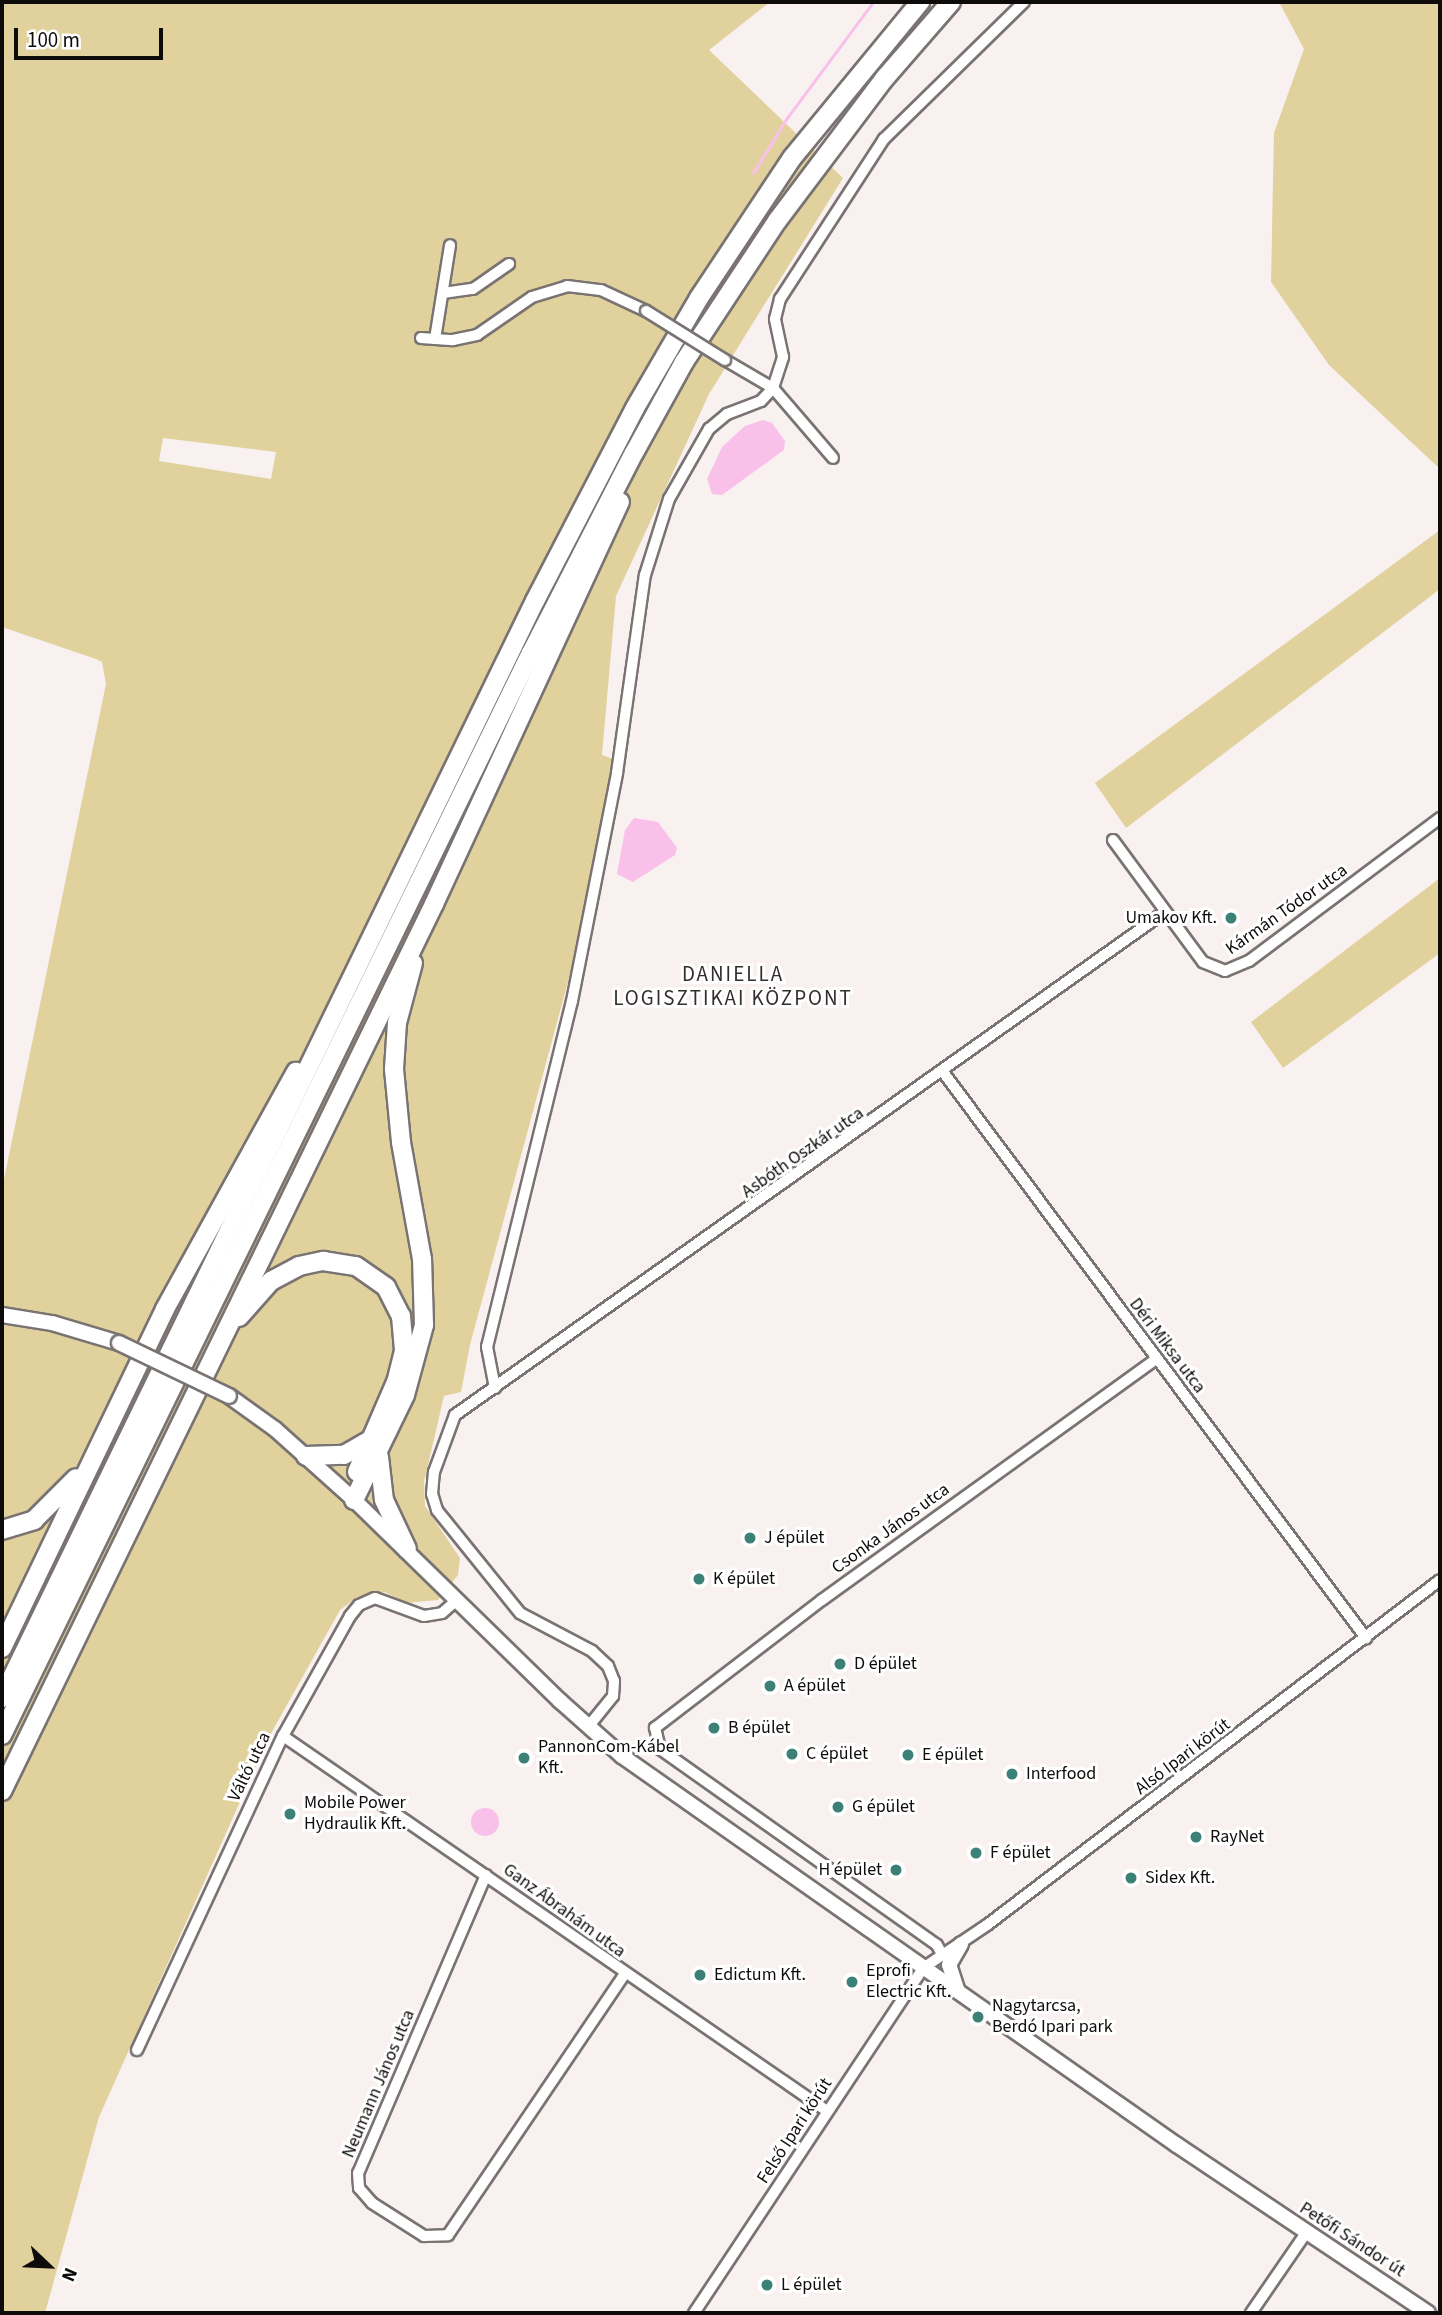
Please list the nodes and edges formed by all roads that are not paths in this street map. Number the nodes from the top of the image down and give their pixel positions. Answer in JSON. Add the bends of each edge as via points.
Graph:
{"nodes":[{"id":1,"x":920,"y":2,"type":"edge"},
{"id":2,"x":951,"y":2,"type":"edge"},
{"id":3,"x":1024,"y":2,"type":"edge"},
{"id":4,"x":450,"y":245,"type":"dead end"},
{"id":5,"x":509,"y":264,"type":"dead end"},
{"id":6,"x":443,"y":293,"type":"junction"},
{"id":7,"x":421,"y":338,"type":"dead end"},
{"id":8,"x":435,"y":339,"type":"junction"},
{"id":9,"x":684,"y":362,"type":"junction"},
{"id":10,"x":773,"y":388,"type":"junction"},
{"id":11,"x":833,"y":458,"type":"dead end"},
{"id":12,"x":1440,"y":818,"type":"edge"},
{"id":13,"x":1113,"y":840,"type":"dead end"},
{"id":14,"x":434,"y":904,"type":"junction"},
{"id":15,"x":1165,"y":912,"type":"junction"},
{"id":16,"x":330,"y":1023,"type":"junction"},
{"id":17,"x":943,"y":1072,"type":"junction"},
{"id":18,"x":2,"y":1315,"type":"edge"},
{"id":19,"x":214,"y":1353,"type":"junction"},
{"id":20,"x":1157,"y":1358,"type":"junction"},
{"id":21,"x":495,"y":1388,"type":"junction"},
{"id":22,"x":111,"y":1421,"type":"junction"},
{"id":23,"x":375,"y":1446,"type":"junction"},
{"id":24,"x":306,"y":1456,"type":"junction"},
{"id":25,"x":354,"y":1500,"type":"junction"},
{"id":26,"x":2,"y":1530,"type":"edge"},
{"id":27,"x":407,"y":1549,"type":"junction"},
{"id":28,"x":1440,"y":1580,"type":"edge"},
{"id":29,"x":458,"y":1599,"type":"junction"},
{"id":30,"x":1366,"y":1638,"type":"junction"},
{"id":31,"x":2,"y":1648,"type":"edge"},
{"id":32,"x":2,"y":1698,"type":"edge"},
{"id":33,"x":588,"y":1727,"type":"junction"},
{"id":34,"x":2,"y":1735,"type":"edge"},
{"id":35,"x":283,"y":1735,"type":"junction"},
{"id":36,"x":2,"y":1791,"type":"edge"},
{"id":37,"x":486,"y":1875,"type":"junction"},
{"id":38,"x":961,"y":1944,"type":"junction"},
{"id":39,"x":943,"y":1956,"type":"junction"},
{"id":40,"x":923,"y":1968,"type":"junction"},
{"id":41,"x":625,"y":1974,"type":"junction"},
{"id":42,"x":959,"y":1993,"type":"junction"},
{"id":43,"x":137,"y":2050,"type":"dead end"},
{"id":44,"x":827,"y":2111,"type":"junction"},
{"id":45,"x":1306,"y":2233,"type":"junction"},
{"id":46,"x":694,"y":2313,"type":"edge"},
{"id":47,"x":1251,"y":2313,"type":"edge"},
{"id":48,"x":1428,"y":2313,"type":"edge"}],
"edges":[{"from":1,"to":16,"type":"highway","via":[[792,158],[673,341],[535,601]]},
{"from":2,"to":9,"type":"highway","via":[[811,172]]},
{"from":3,"to":10,"type":"street","via":[[884,139],[788,288],[775,320],[783,356]]},
{"from":4,"to":6,"type":"street"},
{"from":5,"to":6,"type":"street","via":[[473,289]]},
{"from":6,"to":8,"type":"street"},
{"from":7,"to":8,"type":"street"},
{"from":8,"to":10,"type":"street","bridge":true,"via":[[477,335],[532,298],[567,286],[601,290]]},
{"from":9,"to":14,"type":"highway","via":[[667,410]]},
{"from":9,"to":34,"type":"highway","via":[[525,665]]},
{"from":10,"to":11,"type":"street"},
{"from":10,"to":21,"type":"street","via":[[761,401],[727,414],[709,429],[678,477],[650,551],[591,909],[487,1346]]},
{"from":12,"to":15,"type":"street","name":"Kármán Tódor utca","via":[[1249,961],[1231,969],[1216,970],[1203,961]]},
{"from":13,"to":15,"type":"street","name":"Kármán Tódor utca"},
{"from":14,"to":19,"type":"highway"},
{"from":14,"to":23,"type":"highway","via":[[402,1000],[394,1069],[401,1142],[422,1259],[424,1325],[414,1372]]},
{"from":15,"to":17,"type":"street","name":"Asbóth Oszkár utca"},
{"from":16,"to":22,"type":"highway","via":[[298,1069],[215,1214]]},
{"from":16,"to":32,"type":"highway"},
{"from":17,"to":20,"type":"street","name":"Déri Miksa utca"},
{"from":17,"to":21,"type":"street","name":"Asbóth Oszkár utca"},
{"from":18,"to":24,"type":"main road","name":"Petőfi Sándor út","bridge":true,"via":[[52,1323],[119,1343],[229,1396]]},
{"from":19,"to":23,"type":"highway","via":[[257,1295],[287,1272],[340,1261],[371,1273],[386,1287],[401,1316],[404,1351]]},
{"from":19,"to":36,"type":"highway"},
{"from":20,"to":30,"type":"street","name":"Déri Miksa utca"},
{"from":20,"to":39,"type":"street","name":"Csonka János utca","via":[[657,1723],[654,1734],[660,1749],[937,1945]]},
{"from":21,"to":33,"type":"street","name":"Asbóth Oszkár utca","via":[[455,1415],[434,1472],[432,1494],[437,1510],[520,1613],[592,1651],[608,1666],[614,1681],[612,1696]]},
{"from":22,"to":26,"type":"highway","via":[[83,1468],[53,1505],[34,1520]]},
{"from":22,"to":31,"type":"highway"},
{"from":23,"to":24,"type":"highway","via":[[344,1455]]},
{"from":23,"to":25,"type":"highway"},
{"from":23,"to":27,"type":"highway","via":[[384,1500]]},
{"from":24,"to":25,"type":"main road","name":"Petőfi Sándor út"},
{"from":25,"to":27,"type":"main road","name":"Petőfi Sándor út"},
{"from":27,"to":29,"type":"main road","name":"Petőfi Sándor út"},
{"from":28,"to":30,"type":"street","name":"Alsó Ipari körút"},
{"from":29,"to":33,"type":"main road","name":"Petőfi Sándor út"},
{"from":29,"to":35,"type":"street","name":"Váltó utca","via":[[433,1616],[408,1612],[382,1598],[359,1605]]},
{"from":30,"to":38,"type":"street","name":"Alsó Ipari körút"},
{"from":33,"to":40,"type":"main road","name":"Petőfi Sándor út","via":[[622,1756]]},
{"from":35,"to":37,"type":"street","name":"Ganz Ábrahám utca"},
{"from":35,"to":43,"type":"street","name":"Váltó utca"},
{"from":37,"to":41,"type":"street","name":"Ganz Ábrahám utca"},
{"from":37,"to":41,"type":"street","name":"Neumann János utca","via":[[358,2173],[359,2188],[372,2203],[424,2236],[448,2235]]},
{"from":38,"to":39,"type":"street","name":"Alsó Ipari körút"},
{"from":38,"to":42,"type":"main road","via":[[948,1969]]},
{"from":39,"to":40,"type":"street","name":"Alsó Ipari körút"},
{"from":40,"to":42,"type":"main road","name":"Petőfi Sándor út"},
{"from":40,"to":44,"type":"street","name":"Felső Ipari körút"},
{"from":41,"to":44,"type":"street","name":"Ganz Ábrahám utca"},
{"from":42,"to":45,"type":"main road","name":"Petőfi Sándor út"},
{"from":44,"to":46,"type":"street","name":"Felső Ipari körút"},
{"from":45,"to":47,"type":"street"},
{"from":45,"to":48,"type":"main road","name":"Petőfi Sándor út"}]}
